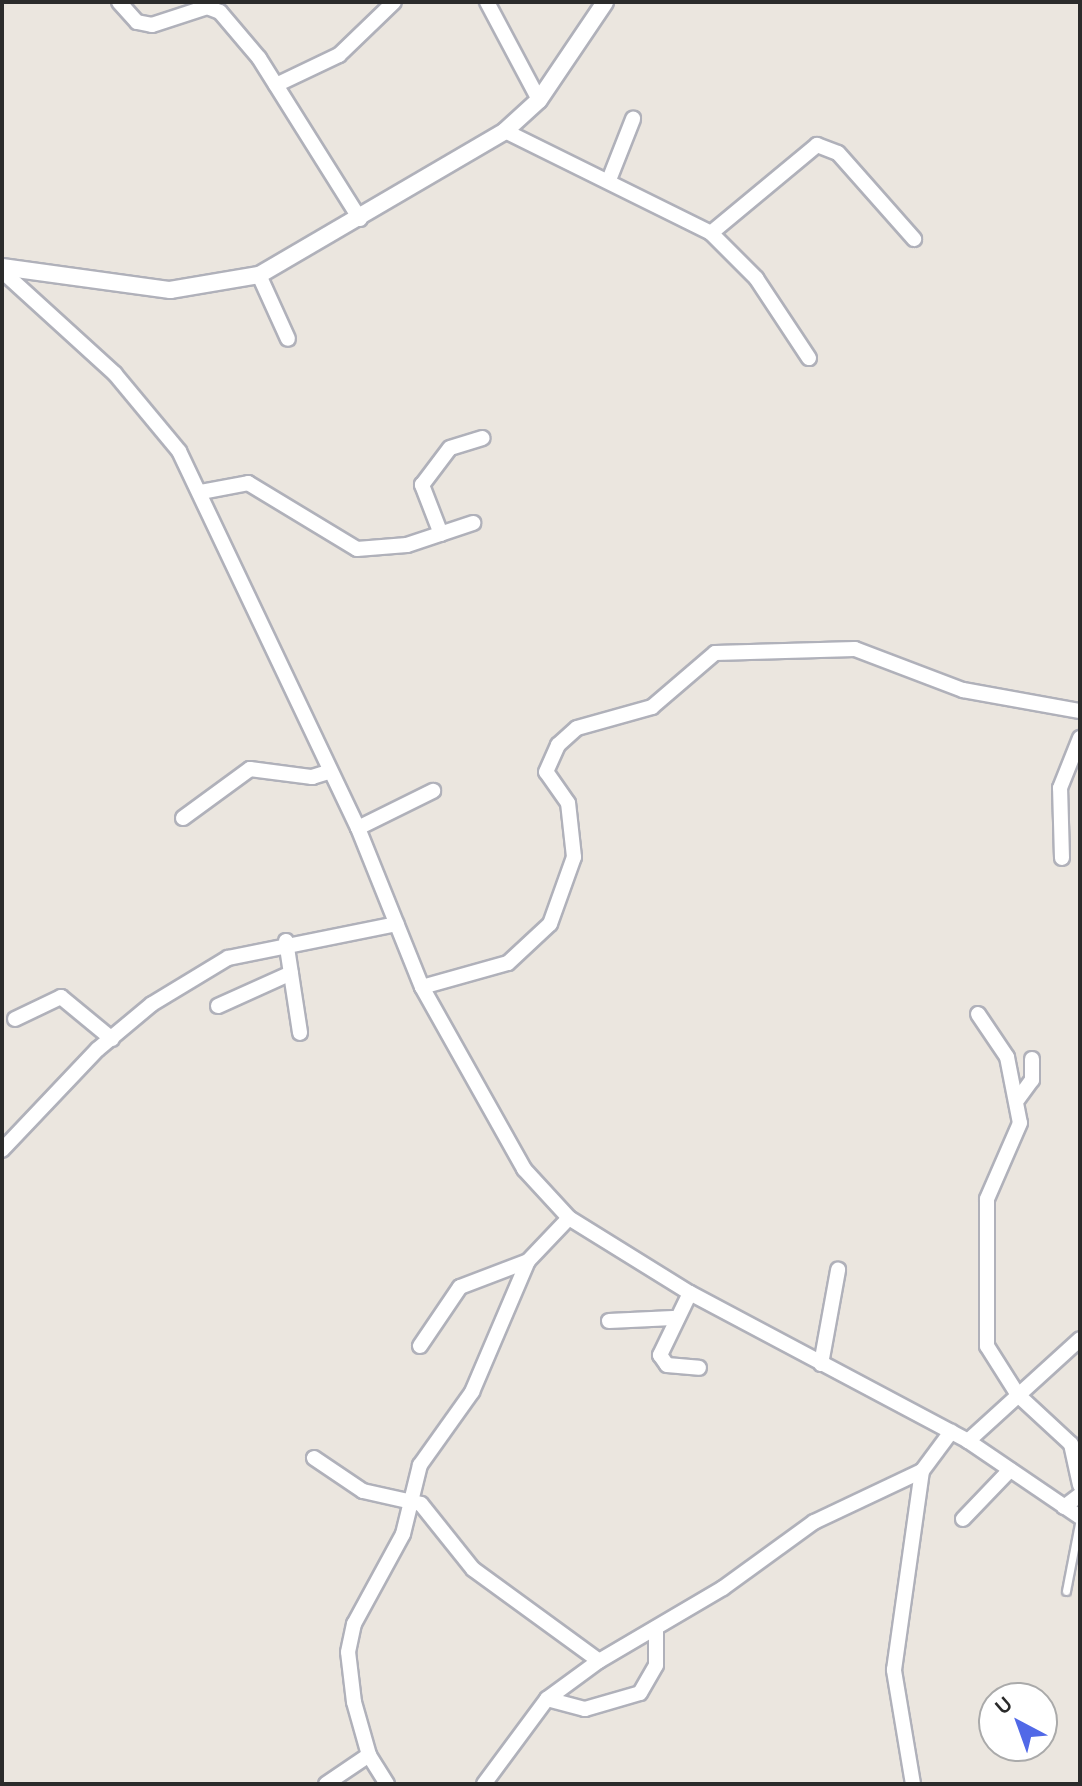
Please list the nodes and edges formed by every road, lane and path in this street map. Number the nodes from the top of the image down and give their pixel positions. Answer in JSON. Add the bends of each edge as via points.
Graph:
{"nodes":[{"id":1,"x":119,"y":2,"type":"edge"},
{"id":2,"x":394,"y":2,"type":"edge"},
{"id":3,"x":487,"y":2,"type":"edge"},
{"id":4,"x":605,"y":2,"type":"edge"},
{"id":5,"x":276,"y":85,"type":"junction"},
{"id":6,"x":539,"y":100,"type":"junction"},
{"id":7,"x":633,"y":119,"type":"dead end"},
{"id":8,"x":505,"y":131,"type":"junction"},
{"id":9,"x":609,"y":180,"type":"junction"},
{"id":10,"x":360,"y":219,"type":"junction"},
{"id":11,"x":711,"y":233,"type":"junction"},
{"id":12,"x":914,"y":239,"type":"dead end"},
{"id":13,"x":2,"y":269,"type":"edge"},
{"id":14,"x":259,"y":275,"type":"junction"},
{"id":15,"x":288,"y":339,"type":"dead end"},
{"id":16,"x":809,"y":358,"type":"dead end"},
{"id":17,"x":483,"y":438,"type":"dead end"},
{"id":18,"x":201,"y":492,"type":"junction"},
{"id":19,"x":473,"y":523,"type":"dead end"},
{"id":20,"x":441,"y":534,"type":"junction"},
{"id":21,"x":1080,"y":711,"type":"edge"},
{"id":22,"x":1080,"y":738,"type":"edge"},
{"id":23,"x":328,"y":772,"type":"junction"},
{"id":24,"x":433,"y":791,"type":"dead end"},
{"id":25,"x":183,"y":818,"type":"dead end"},
{"id":26,"x":358,"y":828,"type":"junction"},
{"id":27,"x":1062,"y":858,"type":"dead end"},
{"id":28,"x":397,"y":924,"type":"junction"},
{"id":29,"x":286,"y":941,"type":"junction"},
{"id":30,"x":291,"y":973,"type":"junction"},
{"id":31,"x":422,"y":987,"type":"junction"},
{"id":32,"x":218,"y":1006,"type":"dead end"},
{"id":33,"x":978,"y":1014,"type":"dead end"},
{"id":34,"x":15,"y":1019,"type":"dead end"},
{"id":35,"x":300,"y":1033,"type":"dead end"},
{"id":36,"x":112,"y":1039,"type":"junction"},
{"id":37,"x":1032,"y":1059,"type":"dead end"},
{"id":38,"x":1018,"y":1099,"type":"junction"},
{"id":39,"x":2,"y":1150,"type":"edge"},
{"id":40,"x":569,"y":1218,"type":"junction"},
{"id":41,"x":528,"y":1261,"type":"junction"},
{"id":42,"x":838,"y":1270,"type":"dead end"},
{"id":43,"x":690,"y":1293,"type":"junction"},
{"id":44,"x":673,"y":1318,"type":"junction"},
{"id":45,"x":609,"y":1321,"type":"dead end"},
{"id":46,"x":1080,"y":1339,"type":"edge"},
{"id":47,"x":420,"y":1346,"type":"dead end"},
{"id":48,"x":821,"y":1364,"type":"junction"},
{"id":49,"x":699,"y":1368,"type":"dead end"},
{"id":50,"x":1018,"y":1395,"type":"junction"},
{"id":51,"x":951,"y":1432,"type":"junction"},
{"id":52,"x":968,"y":1441,"type":"junction"},
{"id":53,"x":314,"y":1458,"type":"dead end"},
{"id":54,"x":1010,"y":1470,"type":"junction"},
{"id":55,"x":922,"y":1471,"type":"junction"},
{"id":56,"x":1080,"y":1485,"type":"edge"},
{"id":57,"x":1080,"y":1495,"type":"edge"},
{"id":58,"x":410,"y":1500,"type":"junction"},
{"id":59,"x":1064,"y":1507,"type":"junction"},
{"id":60,"x":1080,"y":1518,"type":"edge"},
{"id":61,"x":963,"y":1519,"type":"dead end"},
{"id":62,"x":1066,"y":1591,"type":"dead end"},
{"id":63,"x":656,"y":1628,"type":"junction"},
{"id":64,"x":599,"y":1661,"type":"junction"},
{"id":65,"x":547,"y":1699,"type":"junction"},
{"id":66,"x":369,"y":1755,"type":"junction"},
{"id":67,"x":326,"y":1784,"type":"edge"},
{"id":68,"x":387,"y":1784,"type":"edge"},
{"id":69,"x":484,"y":1784,"type":"edge"},
{"id":70,"x":913,"y":1784,"type":"edge"}],
"edges":[{"from":1,"to":5,"type":"street","via":[[137,22],[152,25],[207,7],[220,12]]},
{"from":2,"to":5,"type":"street","via":[[339,55]]},
{"from":3,"to":6,"type":"street"},
{"from":4,"to":6,"type":"street"},
{"from":5,"to":10,"type":"street"},
{"from":6,"to":8,"type":"street"},
{"from":7,"to":9,"type":"street"},
{"from":8,"to":9,"type":"street"},
{"from":8,"to":10,"type":"street"},
{"from":9,"to":11,"type":"street"},
{"from":10,"to":14,"type":"street"},
{"from":11,"to":12,"type":"street","via":[[817,145],[838,153]]},
{"from":11,"to":16,"type":"street","via":[[756,278]]},
{"from":13,"to":14,"type":"street","via":[[170,290]]},
{"from":13,"to":18,"type":"street","via":[[115,374],[179,451]]},
{"from":14,"to":15,"type":"street"},
{"from":17,"to":20,"type":"street","via":[[450,448],[422,485]]},
{"from":18,"to":20,"type":"street","via":[[248,483],[357,549]]},
{"from":18,"to":23,"type":"street"},
{"from":19,"to":20,"type":"street"},
{"from":21,"to":31,"type":"street","via":[[963,690],[855,649],[715,653],[652,707],[577,728],[558,745],[546,772],[568,803],[574,857],[550,924],[508,963]]},
{"from":22,"to":27,"type":"street","via":[[1060,788]]},
{"from":23,"to":25,"type":"street","via":[[312,777],[250,769]]},
{"from":23,"to":26,"type":"street"},
{"from":24,"to":26,"type":"street"},
{"from":26,"to":28,"type":"street"},
{"from":28,"to":29,"type":"street"},
{"from":28,"to":31,"type":"street"},
{"from":29,"to":30,"type":"street"},
{"from":29,"to":36,"type":"street","via":[[228,958],[152,1004]]},
{"from":30,"to":32,"type":"street"},
{"from":30,"to":35,"type":"street"},
{"from":31,"to":40,"type":"street","via":[[524,1169]]},
{"from":33,"to":38,"type":"street","via":[[1003,1045]]},
{"from":34,"to":36,"type":"street","via":[[61,997]]},
{"from":36,"to":39,"type":"street"},
{"from":37,"to":38,"type":"street","via":[[1032,1080]]},
{"from":38,"to":50,"type":"street","via":[[1019,1135],[987,1199],[991,1298],[984,1335]]},
{"from":40,"to":41,"type":"street"},
{"from":40,"to":43,"type":"street"},
{"from":41,"to":47,"type":"street","via":[[460,1287]]},
{"from":41,"to":58,"type":"street","via":[[490,1355],[420,1465]]},
{"from":42,"to":48,"type":"street"},
{"from":43,"to":44,"type":"street"},
{"from":43,"to":48,"type":"street"},
{"from":44,"to":45,"type":"street"},
{"from":44,"to":49,"type":"street","via":[[661,1344],[663,1362]]},
{"from":46,"to":50,"type":"street"},
{"from":48,"to":51,"type":"street"},
{"from":50,"to":52,"type":"street"},
{"from":50,"to":56,"type":"street","via":[[1071,1444]]},
{"from":51,"to":52,"type":"street"},
{"from":51,"to":55,"type":"street"},
{"from":52,"to":54,"type":"street"},
{"from":53,"to":58,"type":"street","via":[[350,1486]]},
{"from":54,"to":59,"type":"street"},
{"from":54,"to":61,"type":"street"},
{"from":55,"to":63,"type":"street","via":[[814,1522]]},
{"from":55,"to":70,"type":"street","via":[[894,1670]]},
{"from":57,"to":59,"type":"street"},
{"from":58,"to":64,"type":"street","via":[[425,1506],[494,1588]]},
{"from":58,"to":66,"type":"street","via":[[403,1534],[350,1640],[349,1670]]},
{"from":59,"to":60,"type":"street"},
{"from":60,"to":62,"type":"lane"},
{"from":63,"to":64,"type":"street"},
{"from":63,"to":65,"type":"street","via":[[656,1665],[640,1693],[597,1708],[565,1709]]},
{"from":64,"to":65,"type":"street"},
{"from":65,"to":69,"type":"street"},
{"from":66,"to":67,"type":"street"},
{"from":66,"to":68,"type":"street"}]}
